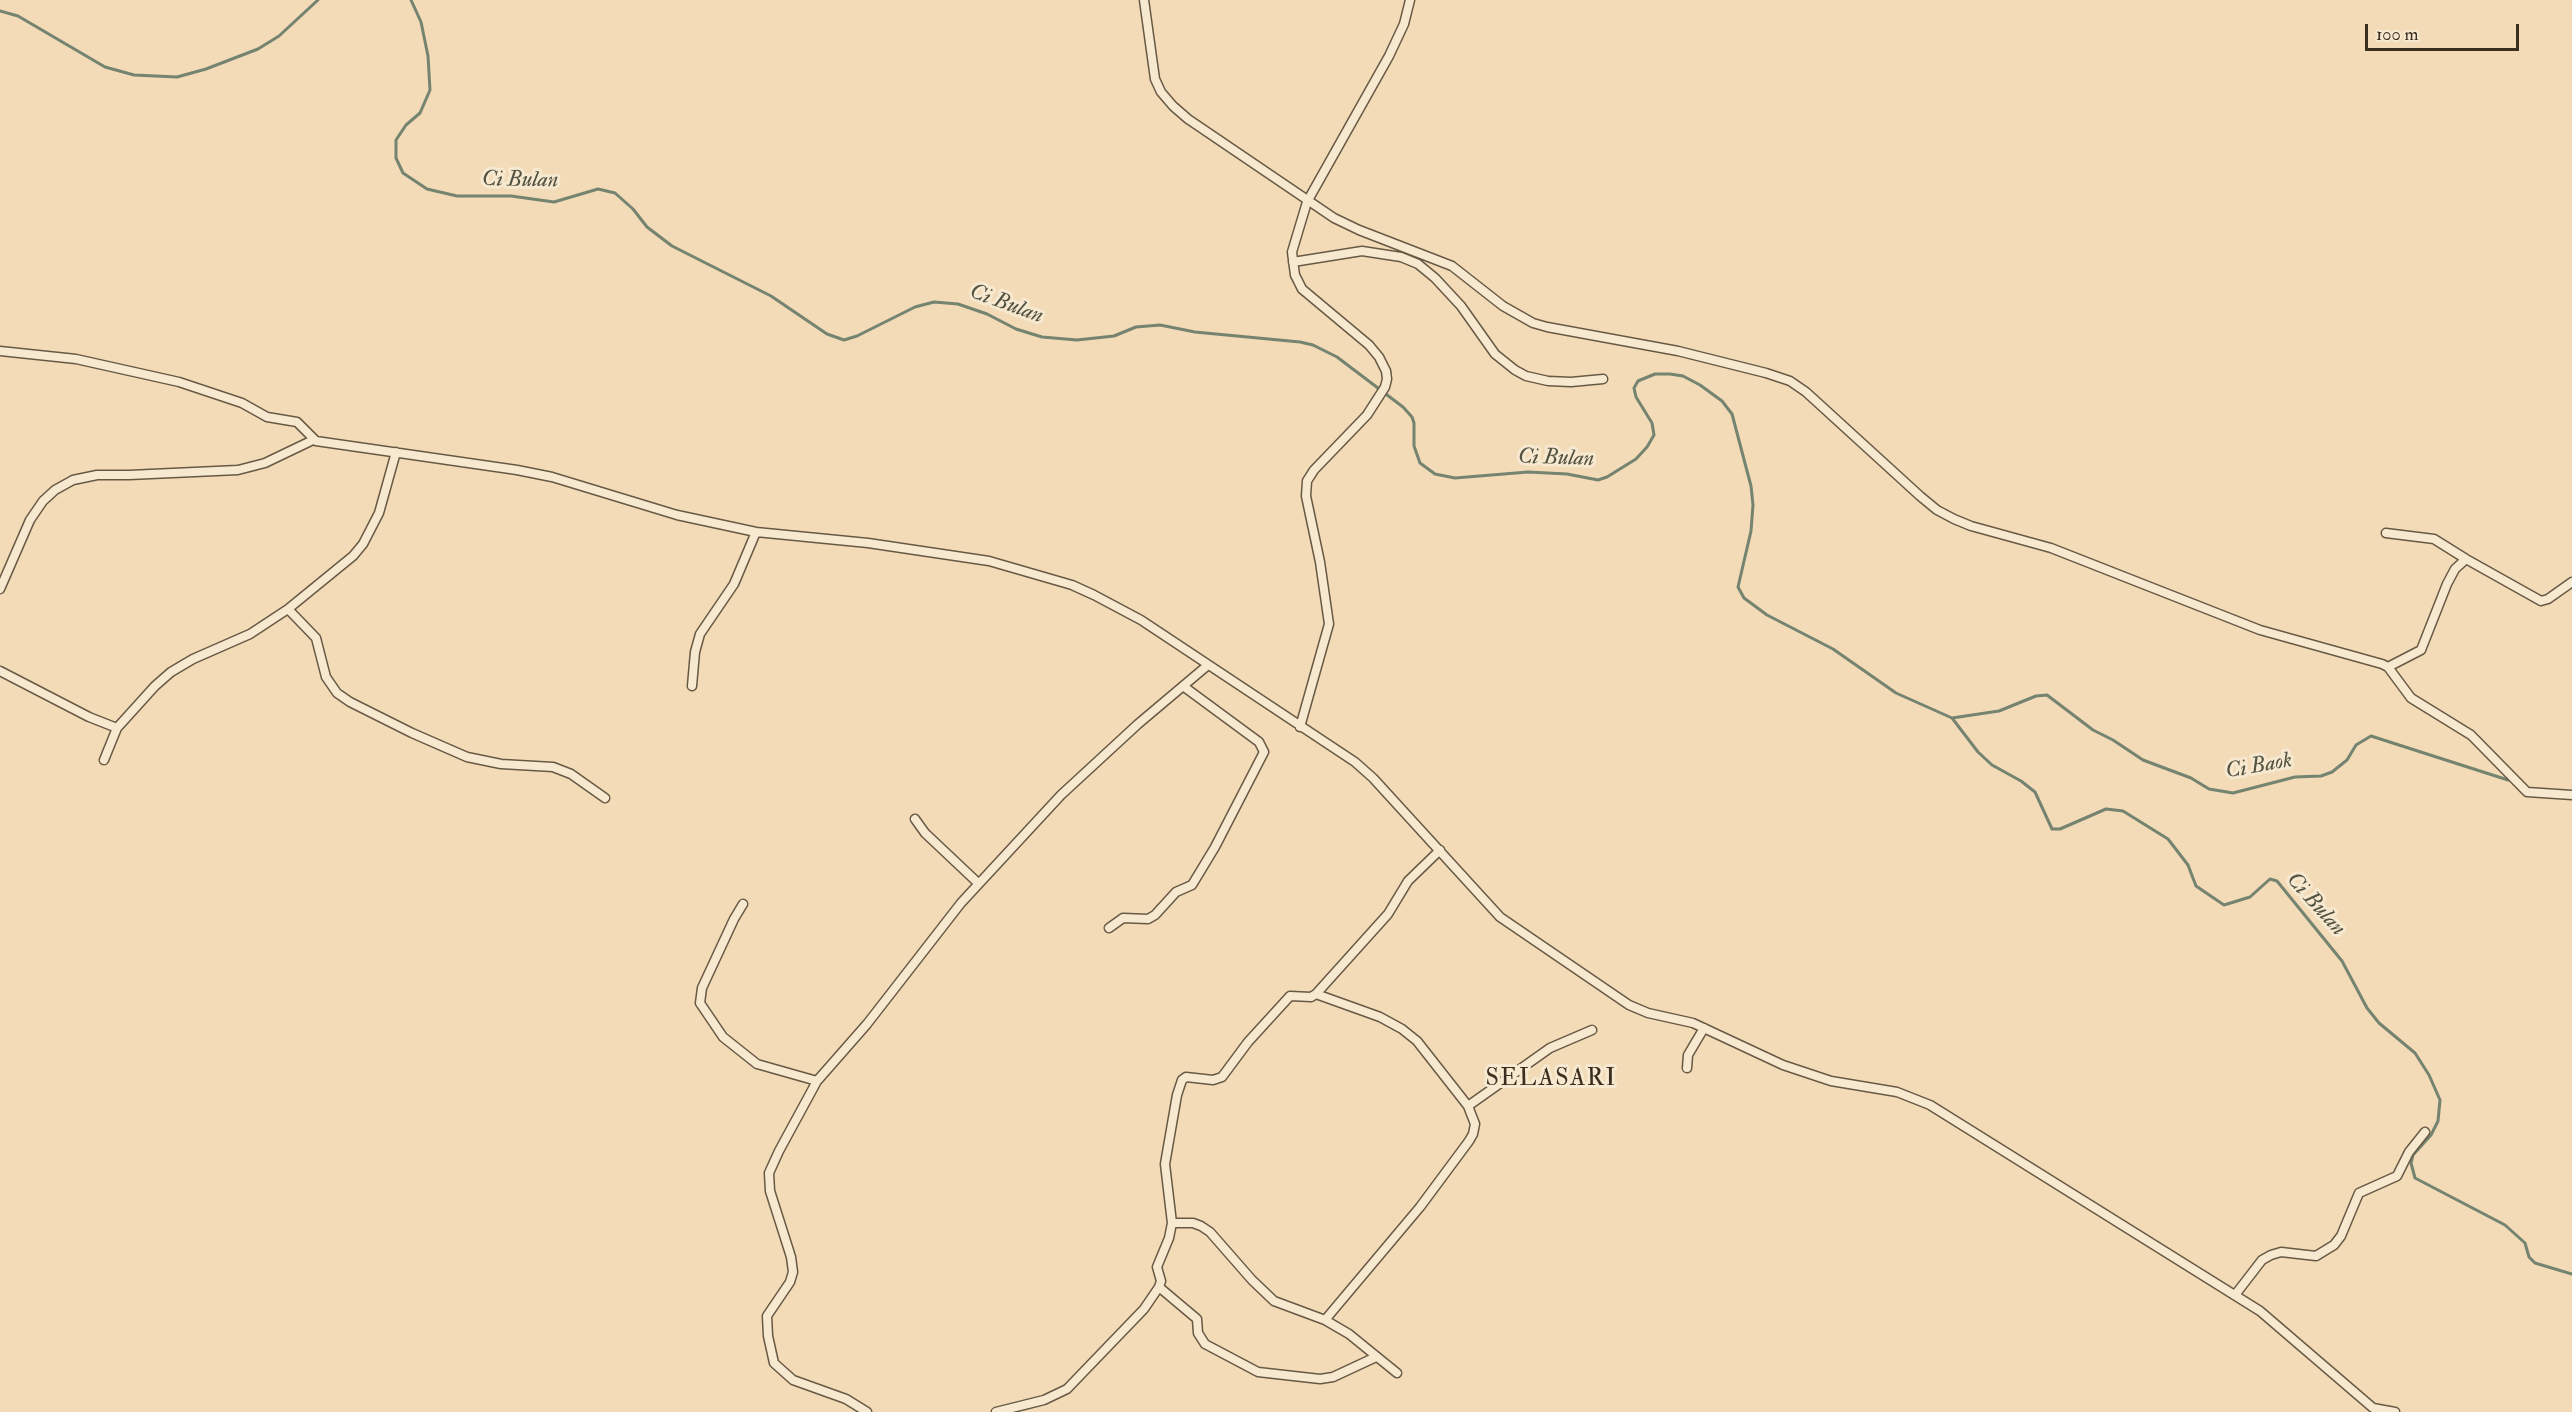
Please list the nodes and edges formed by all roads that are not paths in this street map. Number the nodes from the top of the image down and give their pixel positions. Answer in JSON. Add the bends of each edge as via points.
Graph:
{"nodes":[{"id":1,"x":1144,"y":0,"type":"edge"},
{"id":2,"x":1410,"y":0,"type":"edge"},
{"id":3,"x":1308,"y":202,"type":"junction"},
{"id":4,"x":1293,"y":262,"type":"junction"},
{"id":5,"x":0,"y":351,"type":"edge"},
{"id":6,"x":1603,"y":379,"type":"dead end"},
{"id":7,"x":313,"y":440,"type":"junction"},
{"id":8,"x":396,"y":452,"type":"junction"},
{"id":9,"x":756,"y":532,"type":"junction"},
{"id":10,"x":2386,"y":533,"type":"dead end"},
{"id":11,"x":2466,"y":559,"type":"junction"},
{"id":12,"x":2572,"y":582,"type":"edge"},
{"id":13,"x":0,"y":589,"type":"edge"},
{"id":14,"x":288,"y":609,"type":"junction"},
{"id":15,"x":1208,"y":665,"type":"junction"},
{"id":16,"x":2388,"y":667,"type":"junction"},
{"id":17,"x":0,"y":671,"type":"edge"},
{"id":18,"x":692,"y":686,"type":"dead end"},
{"id":19,"x":1183,"y":686,"type":"junction"},
{"id":20,"x":1300,"y":727,"type":"junction"},
{"id":21,"x":117,"y":728,"type":"junction"},
{"id":22,"x":104,"y":760,"type":"dead end"},
{"id":23,"x":2572,"y":795,"type":"edge"},
{"id":24,"x":605,"y":798,"type":"dead end"},
{"id":25,"x":915,"y":819,"type":"dead end"},
{"id":26,"x":1440,"y":850,"type":"junction"},
{"id":27,"x":978,"y":883,"type":"junction"},
{"id":28,"x":743,"y":904,"type":"dead end"},
{"id":29,"x":1109,"y":928,"type":"dead end"},
{"id":30,"x":1316,"y":994,"type":"junction"},
{"id":31,"x":1704,"y":1028,"type":"junction"},
{"id":32,"x":1592,"y":1029,"type":"dead end"},
{"id":33,"x":1687,"y":1068,"type":"dead end"},
{"id":34,"x":818,"y":1080,"type":"junction"},
{"id":35,"x":1468,"y":1106,"type":"junction"},
{"id":36,"x":2425,"y":1132,"type":"dead end"},
{"id":37,"x":1172,"y":1223,"type":"junction"},
{"id":38,"x":1159,"y":1287,"type":"junction"},
{"id":39,"x":2235,"y":1295,"type":"junction"},
{"id":40,"x":1326,"y":1320,"type":"junction"},
{"id":41,"x":1376,"y":1357,"type":"junction"},
{"id":42,"x":1396,"y":1373,"type":"dead end"},
{"id":43,"x":867,"y":1412,"type":"edge"},
{"id":44,"x":996,"y":1412,"type":"edge"},
{"id":45,"x":2395,"y":1412,"type":"edge"}],
"edges":[{"from":1,"to":3,"type":"street","via":[[1155,79],[1173,106]]},
{"from":2,"to":3,"type":"street","via":[[1389,56]]},
{"from":3,"to":4,"type":"street","via":[[1296,236]]},
{"from":3,"to":16,"type":"street","via":[[1351,227],[1452,266],[1503,306],[1533,323],[1678,351],[1790,381],[1920,496],[1954,519],[2051,548],[2260,630]]},
{"from":4,"to":6,"type":"street","via":[[1362,251],[1401,257],[1419,264],[1435,278],[1461,306],[1495,354],[1515,370],[1548,381]]},
{"from":4,"to":20,"type":"street","via":[[1302,289],[1370,345],[1386,371],[1385,387],[1367,415],[1307,481],[1306,496],[1329,624]]},
{"from":5,"to":7,"type":"street","via":[[84,360],[179,382],[242,403],[267,417],[297,422]]},
{"from":7,"to":8,"type":"street"},
{"from":7,"to":13,"type":"street","via":[[265,463],[238,470],[97,475],[73,480],[43,501],[30,520]]},
{"from":8,"to":9,"type":"street","via":[[552,477],[677,515]]},
{"from":8,"to":14,"type":"street","via":[[380,513],[363,544],[340,568]]},
{"from":9,"to":15,"type":"street","via":[[912,548],[1020,568],[1072,585],[1121,608]]},
{"from":9,"to":18,"type":"street","via":[[734,584],[700,634]]},
{"from":10,"to":11,"type":"street","via":[[2434,539]]},
{"from":11,"to":12,"type":"street","via":[[2541,601]]},
{"from":11,"to":16,"type":"street","via":[[2446,584],[2421,650]]},
{"from":14,"to":21,"type":"street","via":[[244,638],[171,672]]},
{"from":14,"to":24,"type":"street","via":[[316,638],[326,677],[350,702],[467,757],[501,764],[554,767]]},
{"from":15,"to":19,"type":"street"},
{"from":15,"to":20,"type":"street"},
{"from":16,"to":23,"type":"street","via":[[2411,698],[2471,735],[2527,792]]},
{"from":17,"to":21,"type":"street"},
{"from":19,"to":27,"type":"street","via":[[1061,795]]},
{"from":19,"to":29,"type":"street","via":[[1259,742],[1263,752],[1192,885],[1176,892],[1148,919],[1123,918]]},
{"from":20,"to":26,"type":"street","via":[[1365,770]]},
{"from":21,"to":22,"type":"street"},
{"from":25,"to":27,"type":"street"},
{"from":26,"to":30,"type":"street","via":[[1408,880],[1388,914]]},
{"from":26,"to":31,"type":"street","via":[[1500,917],[1620,999],[1639,1010]]},
{"from":27,"to":34,"type":"street"},
{"from":28,"to":34,"type":"street","via":[[702,988],[700,1003],[723,1036],[757,1064]]},
{"from":30,"to":35,"type":"street","via":[[1402,1029],[1428,1053]]},
{"from":30,"to":37,"type":"street","via":[[1290,996],[1222,1077],[1182,1080],[1165,1164]]},
{"from":31,"to":33,"type":"street","via":[[1688,1055]]},
{"from":31,"to":39,"type":"street","via":[[1784,1065],[1831,1081],[1897,1092],[1930,1105]]},
{"from":32,"to":35,"type":"street","via":[[1550,1048]]},
{"from":34,"to":43,"type":"street","via":[[769,1173],[770,1191],[793,1272],[767,1316],[768,1336],[774,1362],[793,1380],[846,1399]]},
{"from":35,"to":40,"type":"street","via":[[1475,1124],[1469,1141]]},
{"from":36,"to":39,"type":"street","via":[[2397,1176],[2359,1193],[2334,1245],[2316,1256],[2281,1252],[2271,1255],[2262,1260]]},
{"from":37,"to":38,"type":"street","via":[[1158,1266]]},
{"from":37,"to":40,"type":"street","via":[[1201,1226],[1274,1301]]},
{"from":38,"to":41,"type":"street","via":[[1197,1319],[1198,1333],[1205,1344],[1258,1372],[1320,1379]]},
{"from":38,"to":44,"type":"street","via":[[1144,1309],[1067,1389],[1044,1400]]},
{"from":39,"to":45,"type":"street","via":[[2284,1330],[2373,1408]]},
{"from":40,"to":41,"type":"street"},
{"from":41,"to":42,"type":"street"}]}
